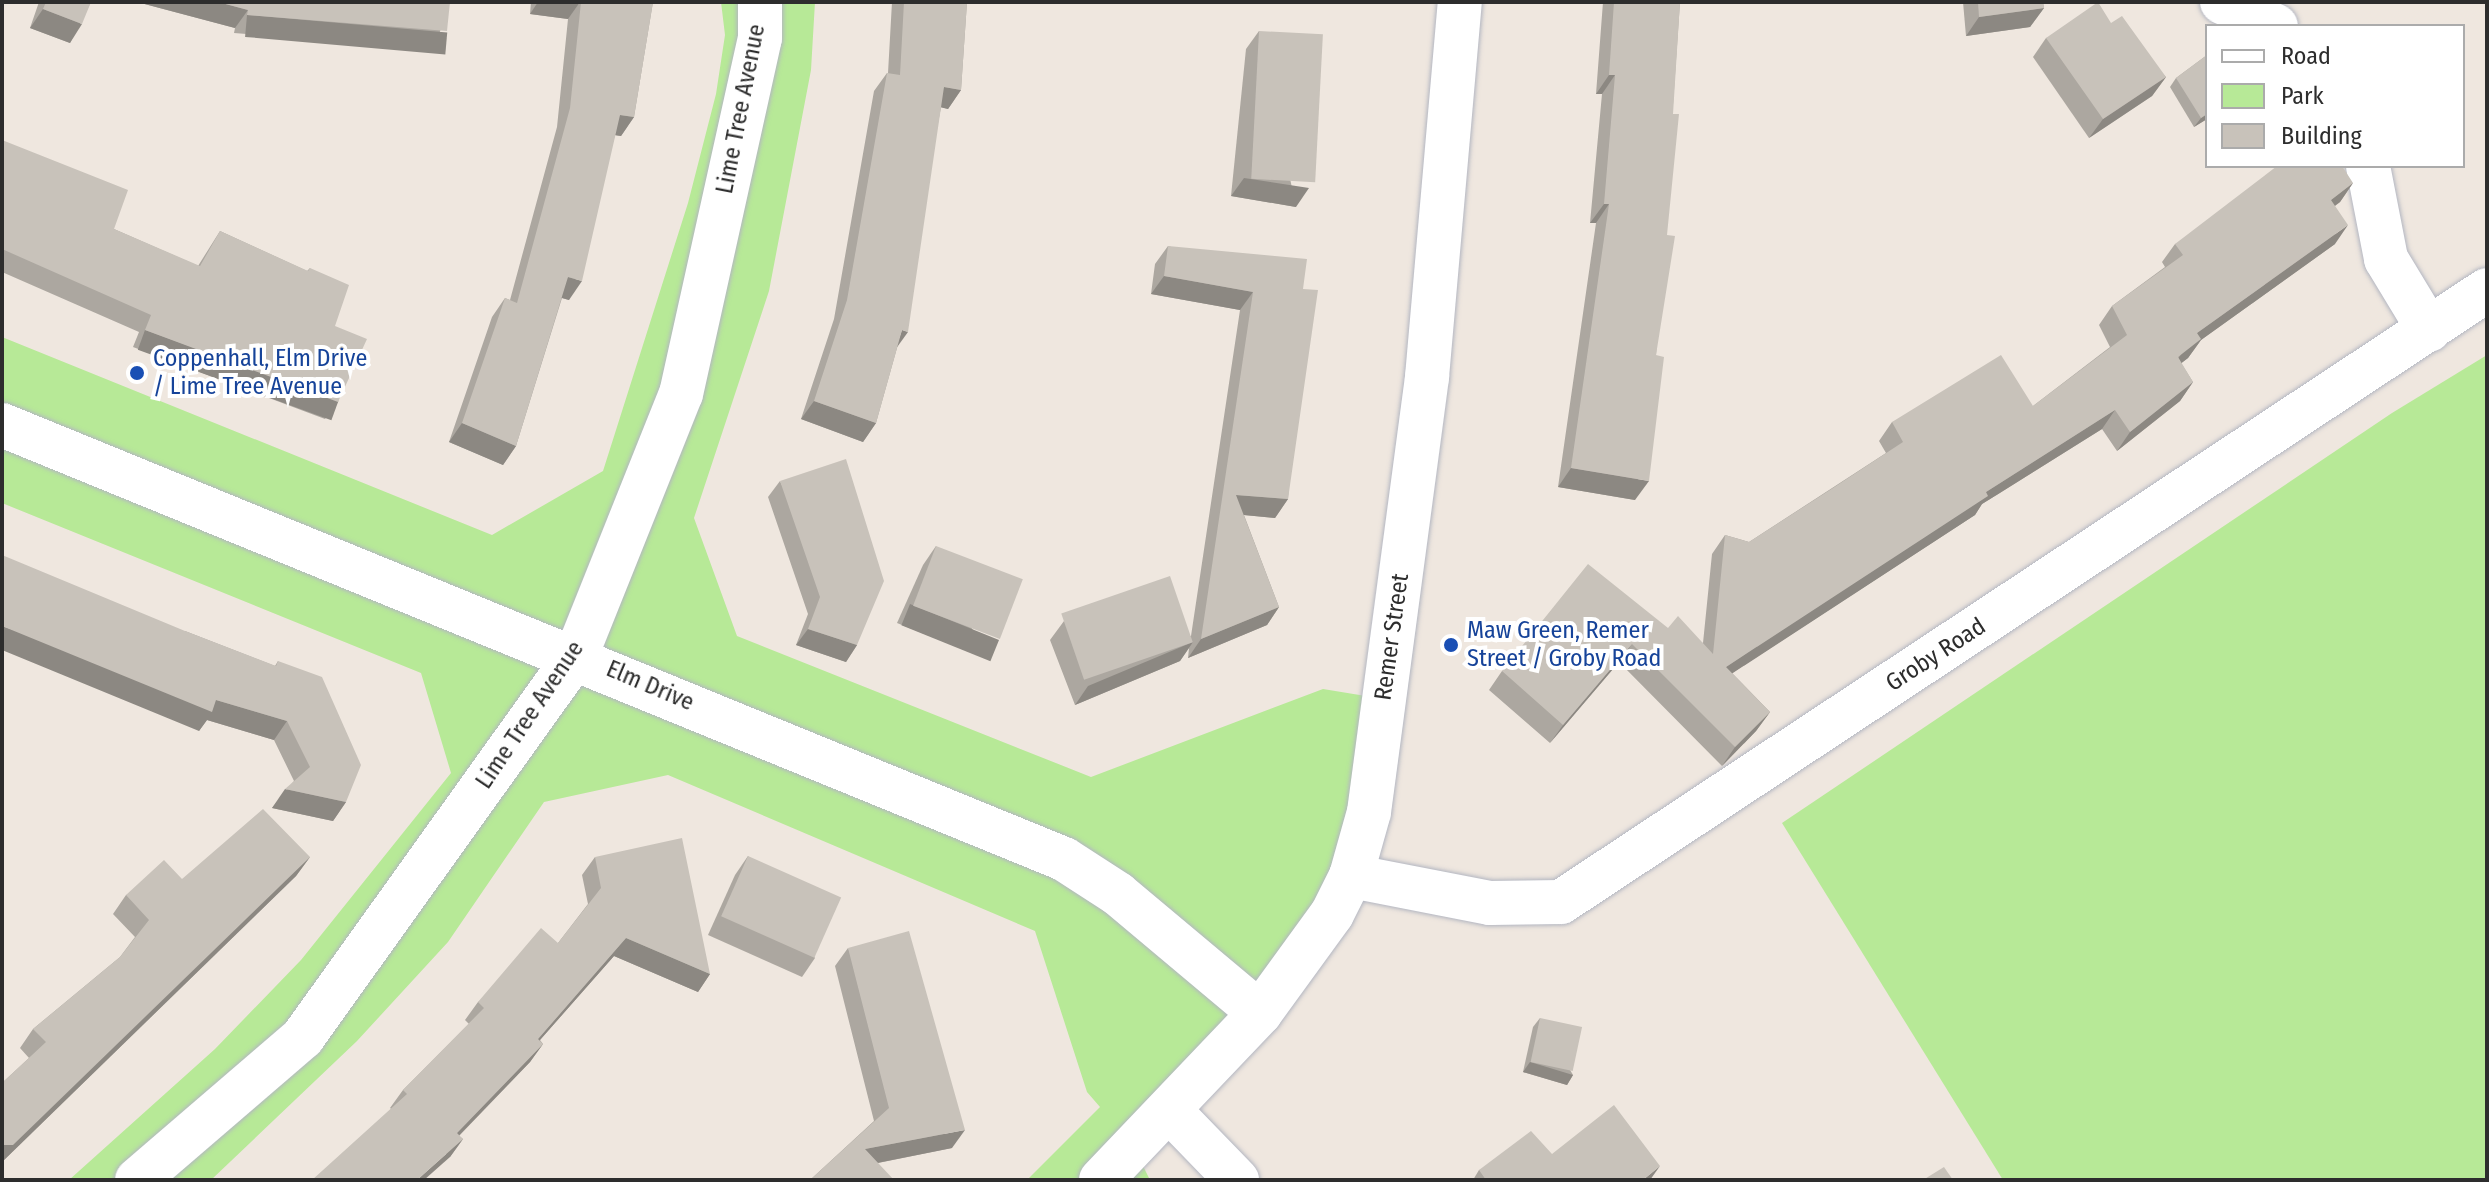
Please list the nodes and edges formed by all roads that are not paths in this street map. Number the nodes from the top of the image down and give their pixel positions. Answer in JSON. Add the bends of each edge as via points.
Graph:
{"nodes":[{"id":1,"x":760,"y":2,"type":"edge"},
{"id":2,"x":1460,"y":2,"type":"edge"},
{"id":3,"x":2222,"y":2,"type":"edge"},
{"id":4,"x":2272,"y":24,"type":"edge"},
{"id":5,"x":2368,"y":168,"type":"edge"},
{"id":6,"x":2487,"y":290,"type":"edge"},
{"id":7,"x":2429,"y":330,"type":"junction"},
{"id":8,"x":2,"y":425,"type":"edge"},
{"id":9,"x":576,"y":656,"type":"junction"},
{"id":10,"x":1351,"y":876,"type":"junction"},
{"id":11,"x":1260,"y":1013,"type":"junction"},
{"id":12,"x":1171,"y":1112,"type":"junction"},
{"id":13,"x":137,"y":1180,"type":"edge"},
{"id":14,"x":1101,"y":1180,"type":"edge"},
{"id":15,"x":1237,"y":1180,"type":"edge"}],
"edges":[{"from":1,"to":9,"type":"street","name":"Lime Tree Avenue","via":[[760,38],[681,394]]},
{"from":2,"to":10,"type":"street","name":"Remer Street","via":[[1427,377],[1369,812]]},
{"from":3,"to":4,"type":"street"},
{"from":5,"to":7,"type":"street","via":[[2386,259]]},
{"from":6,"to":7,"type":"street","name":"Groby Road"},
{"from":7,"to":10,"type":"street","name":"Groby Road","via":[[1561,902],[1490,903]]},
{"from":8,"to":9,"type":"street","name":"Elm Drive"},
{"from":9,"to":11,"type":"street","name":"Elm Drive","via":[[1064,859],[1118,894]]},
{"from":9,"to":13,"type":"street","name":"Lime Tree Avenue","via":[[303,1037]]},
{"from":10,"to":11,"type":"street","name":"Remer Street","via":[[1332,914]]},
{"from":11,"to":12,"type":"street","name":"Remer Street"},
{"from":12,"to":14,"type":"street","name":"Remer Street"},
{"from":12,"to":15,"type":"street"}]}
